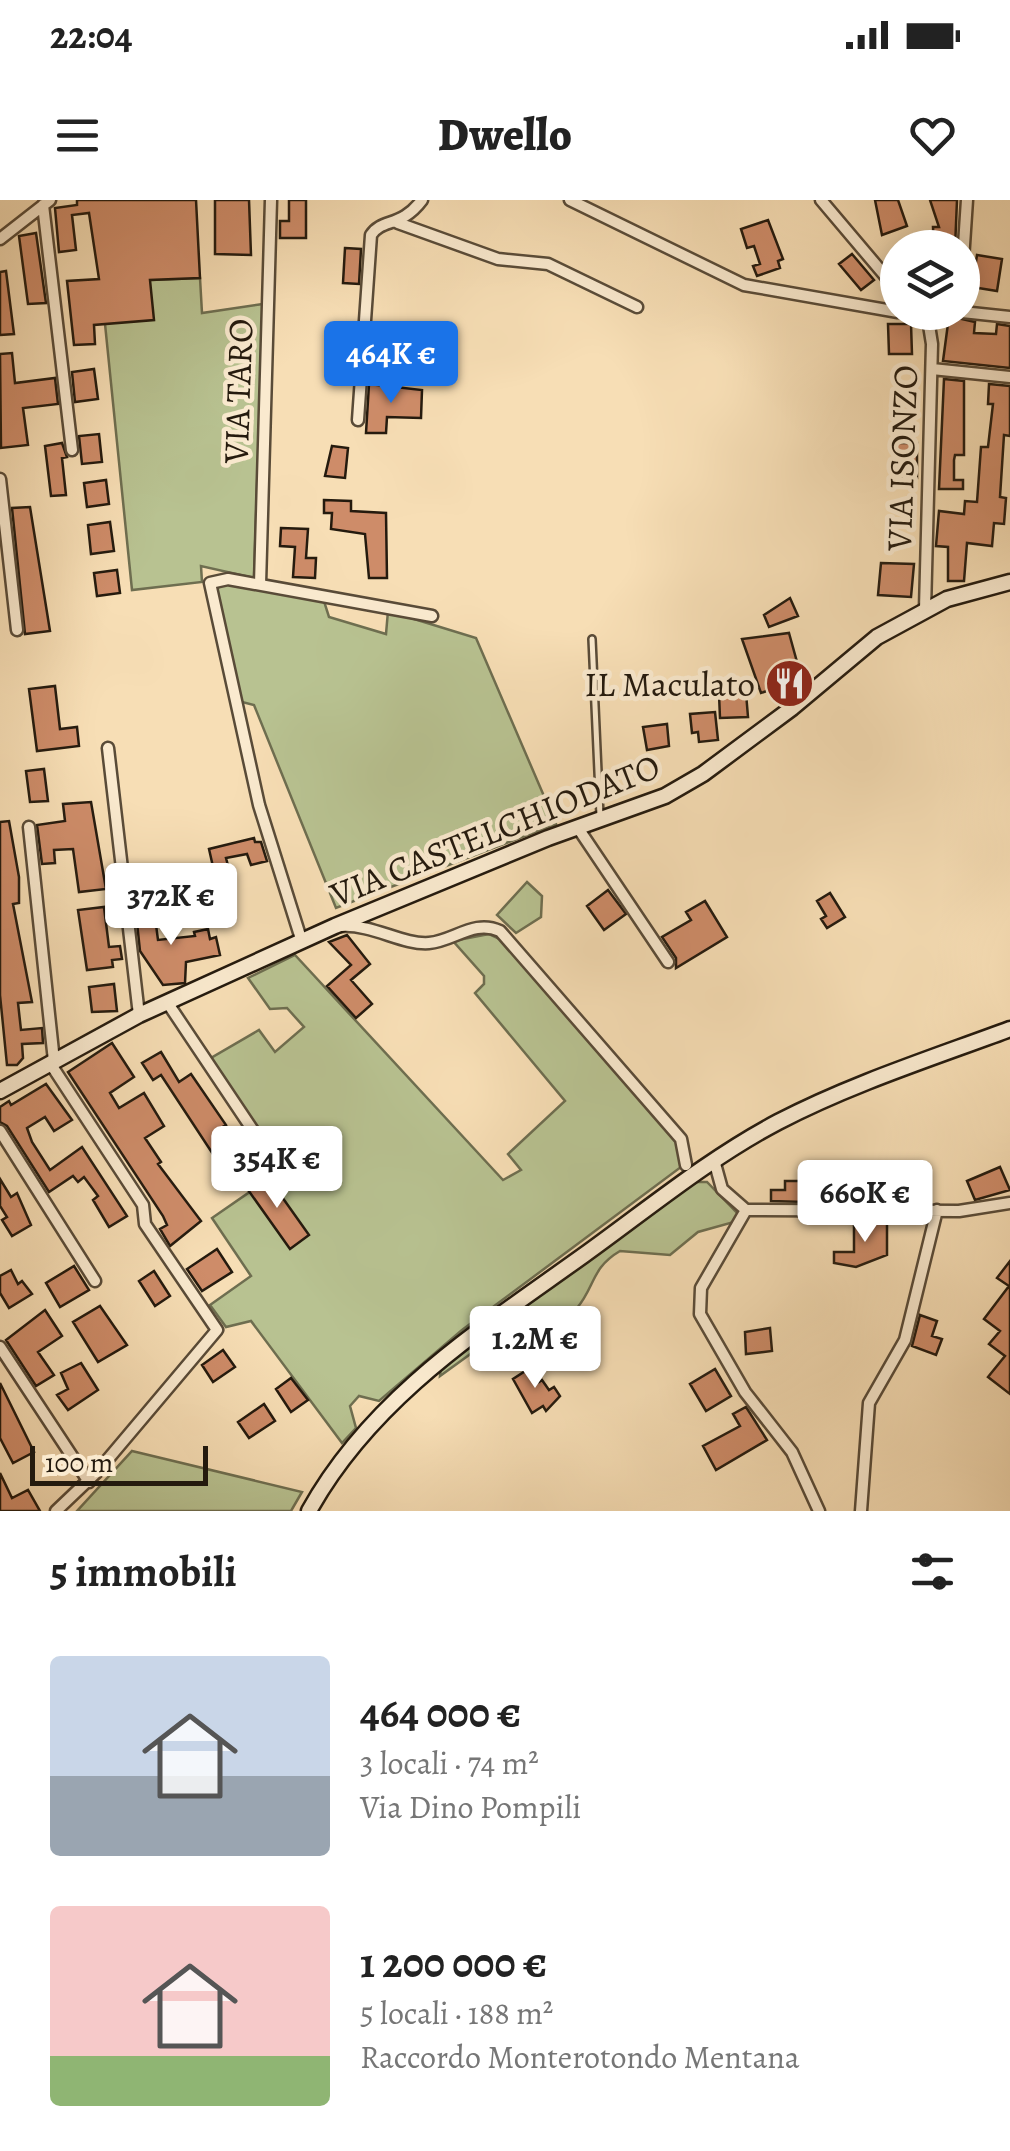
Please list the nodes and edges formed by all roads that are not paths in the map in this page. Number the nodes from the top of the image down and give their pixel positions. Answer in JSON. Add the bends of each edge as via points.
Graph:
{"nodes":[{"id":1,"x":271,"y":200,"type":"edge"},
{"id":2,"x":422,"y":200,"type":"edge"},
{"id":3,"x":570,"y":200,"type":"edge"},
{"id":4,"x":821,"y":200,"type":"edge"},
{"id":5,"x":966,"y":200,"type":"edge"},
{"id":6,"x":47,"y":202,"type":"edge"},
{"id":7,"x":398,"y":222,"type":"junction"},
{"id":8,"x":964,"y":230,"type":"edge"},
{"id":9,"x":0,"y":239,"type":"edge"},
{"id":10,"x":880,"y":270,"type":"edge"},
{"id":11,"x":637,"y":308,"type":"dead end"},
{"id":12,"x":880,"y":308,"type":"edge"},
{"id":13,"x":980,"y":314,"type":"edge"},
{"id":14,"x":1010,"y":317,"type":"edge"},
{"id":15,"x":929,"y":330,"type":"edge"},
{"id":16,"x":932,"y":369,"type":"junction"},
{"id":17,"x":1010,"y":378,"type":"edge"},
{"id":18,"x":358,"y":420,"type":"dead end"},
{"id":19,"x":72,"y":450,"type":"dead end"},
{"id":20,"x":0,"y":479,"type":"edge"},
{"id":21,"x":1010,"y":582,"type":"edge"},
{"id":22,"x":260,"y":584,"type":"junction"},
{"id":23,"x":925,"y":609,"type":"junction"},
{"id":24,"x":432,"y":616,"type":"dead end"},
{"id":25,"x":18,"y":630,"type":"dead end"},
{"id":26,"x":592,"y":640,"type":"dead end"},
{"id":27,"x":108,"y":748,"type":"dead end"},
{"id":28,"x":601,"y":820,"type":"junction"},
{"id":29,"x":29,"y":827,"type":"dead end"},
{"id":30,"x":578,"y":828,"type":"junction"},
{"id":31,"x":335,"y":926,"type":"junction"},
{"id":32,"x":302,"y":942,"type":"junction"},
{"id":33,"x":668,"y":962,"type":"dead end"},
{"id":34,"x":167,"y":1002,"type":"junction"},
{"id":35,"x":139,"y":1015,"type":"junction"},
{"id":36,"x":1010,"y":1028,"type":"edge"},
{"id":37,"x":52,"y":1062,"type":"junction"},
{"id":38,"x":0,"y":1091,"type":"edge"},
{"id":39,"x":0,"y":1131,"type":"edge"},
{"id":40,"x":714,"y":1158,"type":"junction"},
{"id":41,"x":274,"y":1162,"type":"dead end"},
{"id":42,"x":686,"y":1166,"type":"dead end"},
{"id":43,"x":1010,"y":1203,"type":"edge"},
{"id":44,"x":746,"y":1210,"type":"junction"},
{"id":45,"x":936,"y":1210,"type":"junction"},
{"id":46,"x":95,"y":1280,"type":"dead end"},
{"id":47,"x":0,"y":1347,"type":"edge"},
{"id":48,"x":88,"y":1482,"type":"junction"},
{"id":49,"x":56,"y":1511,"type":"edge"},
{"id":50,"x":310,"y":1511,"type":"edge"},
{"id":51,"x":819,"y":1511,"type":"edge"},
{"id":52,"x":861,"y":1511,"type":"edge"}],
"edges":[{"from":1,"to":22,"type":"street","name":"VIA TARO"},
{"from":2,"to":7,"type":"street"},
{"from":3,"to":12,"type":"street","via":[[734,281]]},
{"from":4,"to":10,"type":"street"},
{"from":5,"to":8,"type":"street"},
{"from":6,"to":9,"type":"street"},
{"from":6,"to":19,"type":"street"},
{"from":7,"to":11,"type":"street","via":[[484,255],[548,264]]},
{"from":7,"to":18,"type":"street","via":[[378,226],[371,235]]},
{"from":13,"to":14,"type":"street"},
{"from":15,"to":16,"type":"street","name":"VIA ISONZO"},
{"from":16,"to":17,"type":"street"},
{"from":16,"to":23,"type":"street","name":"VIA ISONZO"},
{"from":20,"to":25,"type":"street"},
{"from":21,"to":23,"type":"street","name":"VIA CASTELCHIODATO"},
{"from":22,"to":24,"type":"street"},
{"from":22,"to":32,"type":"street","via":[[215,578],[210,591],[259,805]]},
{"from":23,"to":28,"type":"street","name":"VIA CASTELCHIODATO","via":[[866,645],[703,774]]},
{"from":26,"to":28,"type":"lane"},
{"from":27,"to":35,"type":"street"},
{"from":28,"to":30,"type":"street","name":"VIA CASTELCHIODATO"},
{"from":29,"to":37,"type":"street"},
{"from":30,"to":31,"type":"street","name":"VIA CASTELCHIODATO"},
{"from":30,"to":33,"type":"street"},
{"from":31,"to":32,"type":"street","name":"VIA CASTELCHIODATO"},
{"from":31,"to":42,"type":"street","via":[[369,927],[426,943],[480,927],[500,931],[680,1139]]},
{"from":32,"to":34,"type":"street","name":"VIA CASTELCHIODATO"},
{"from":34,"to":35,"type":"street","name":"VIA CASTELCHIODATO"},
{"from":34,"to":41,"type":"street"},
{"from":35,"to":37,"type":"street","name":"VIA CASTELCHIODATO"},
{"from":36,"to":40,"type":"street","via":[[820,1101]]},
{"from":37,"to":38,"type":"street","name":"VIA CASTELCHIODATO"},
{"from":37,"to":48,"type":"street","via":[[143,1206],[145,1224],[217,1330]]},
{"from":39,"to":46,"type":"street"},
{"from":40,"to":44,"type":"street","via":[[722,1190]]},
{"from":40,"to":50,"type":"street","via":[[402,1392],[356,1442]]},
{"from":43,"to":45,"type":"street"},
{"from":44,"to":45,"type":"street"},
{"from":44,"to":51,"type":"street","via":[[702,1288],[701,1318],[792,1452]]},
{"from":45,"to":52,"type":"street","via":[[905,1340],[870,1403]]},
{"from":47,"to":48,"type":"street"},
{"from":48,"to":49,"type":"street"}]}
